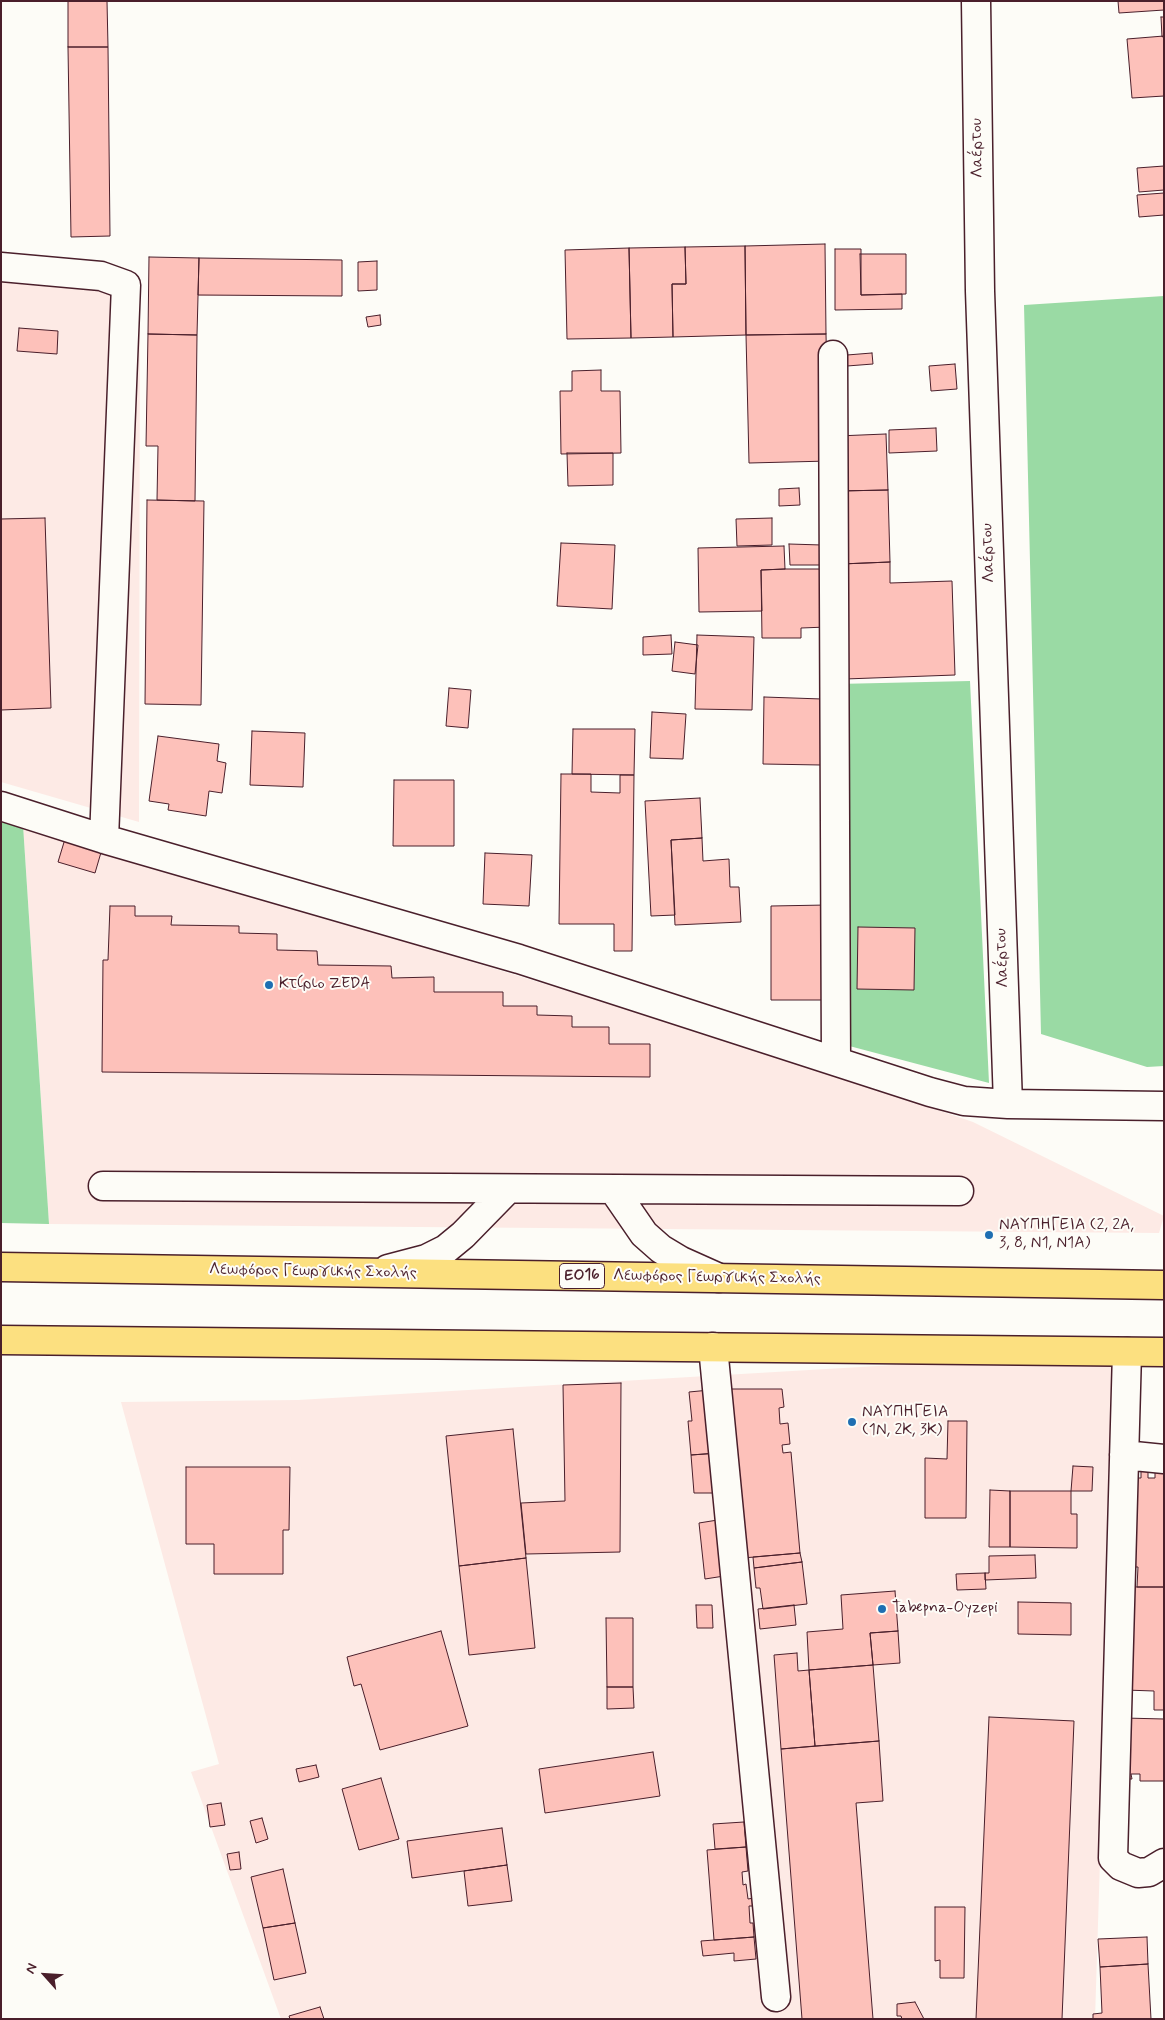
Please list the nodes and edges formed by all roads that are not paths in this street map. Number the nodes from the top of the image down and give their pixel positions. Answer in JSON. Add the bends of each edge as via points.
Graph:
{"nodes":[{"id":1,"x":976,"y":1,"type":"edge"},
{"id":2,"x":1,"y":267,"type":"edge"},
{"id":3,"x":832,"y":355,"type":"dead end"},
{"id":4,"x":1,"y":806,"type":"edge"},
{"id":5,"x":104,"y":838,"type":"junction"},
{"id":6,"x":836,"y":1062,"type":"junction"},
{"id":7,"x":1008,"y":1104,"type":"junction"},
{"id":8,"x":1164,"y":1106,"type":"edge"},
{"id":9,"x":103,"y":1186,"type":"dead end"},
{"id":10,"x":508,"y":1189,"type":"junction"},
{"id":11,"x":614,"y":1189,"type":"junction"},
{"id":12,"x":959,"y":1191,"type":"dead end"},
{"id":13,"x":1,"y":1267,"type":"edge"},
{"id":14,"x":374,"y":1273,"type":"junction"},
{"id":15,"x":719,"y":1278,"type":"junction"},
{"id":16,"x":1164,"y":1285,"type":"edge"},
{"id":17,"x":1,"y":1340,"type":"edge"},
{"id":18,"x":713,"y":1347,"type":"junction"},
{"id":19,"x":1127,"y":1352,"type":"junction"},
{"id":20,"x":1164,"y":1352,"type":"edge"},
{"id":21,"x":1124,"y":1455,"type":"junction"},
{"id":22,"x":1164,"y":1459,"type":"edge"},
{"id":23,"x":1164,"y":1863,"type":"edge"},
{"id":24,"x":776,"y":1997,"type":"dead end"}],
"edges":[{"from":1,"to":7,"type":"street","name":"Λαέρτου","via":[[980,291]]},
{"from":2,"to":5,"type":"street","via":[[101,276],[126,285]]},
{"from":3,"to":6,"type":"street"},
{"from":4,"to":5,"type":"street"},
{"from":5,"to":6,"type":"street","via":[[519,959]]},
{"from":6,"to":7,"type":"street","via":[[964,1101]]},
{"from":7,"to":8,"type":"street"},
{"from":9,"to":10,"type":"street"},
{"from":10,"to":11,"type":"street"},
{"from":10,"to":14,"type":"street","via":[[463,1236],[446,1248],[426,1259]]},
{"from":11,"to":12,"type":"street"},
{"from":11,"to":15,"type":"street","via":[[644,1234],[661,1249]]},
{"from":13,"to":14,"type":"main road","name":"Λεωφόρος Γεωργικής Σχολής","number":"ΕΟ16"},
{"from":14,"to":15,"type":"main road","name":"Λεωφόρος Γεωργικής Σχολής","number":"ΕΟ16"},
{"from":15,"to":16,"type":"main road","name":"Λεωφόρος Γεωργικής Σχολής","number":"ΕΟ16"},
{"from":17,"to":18,"type":"main road"},
{"from":18,"to":19,"type":"main road"},
{"from":18,"to":24,"type":"street"},
{"from":19,"to":20,"type":"main road"},
{"from":19,"to":21,"type":"street"},
{"from":21,"to":22,"type":"street"},
{"from":21,"to":23,"type":"street","via":[[1113,1858],[1121,1866],[1138,1873],[1149,1872]]}]}
